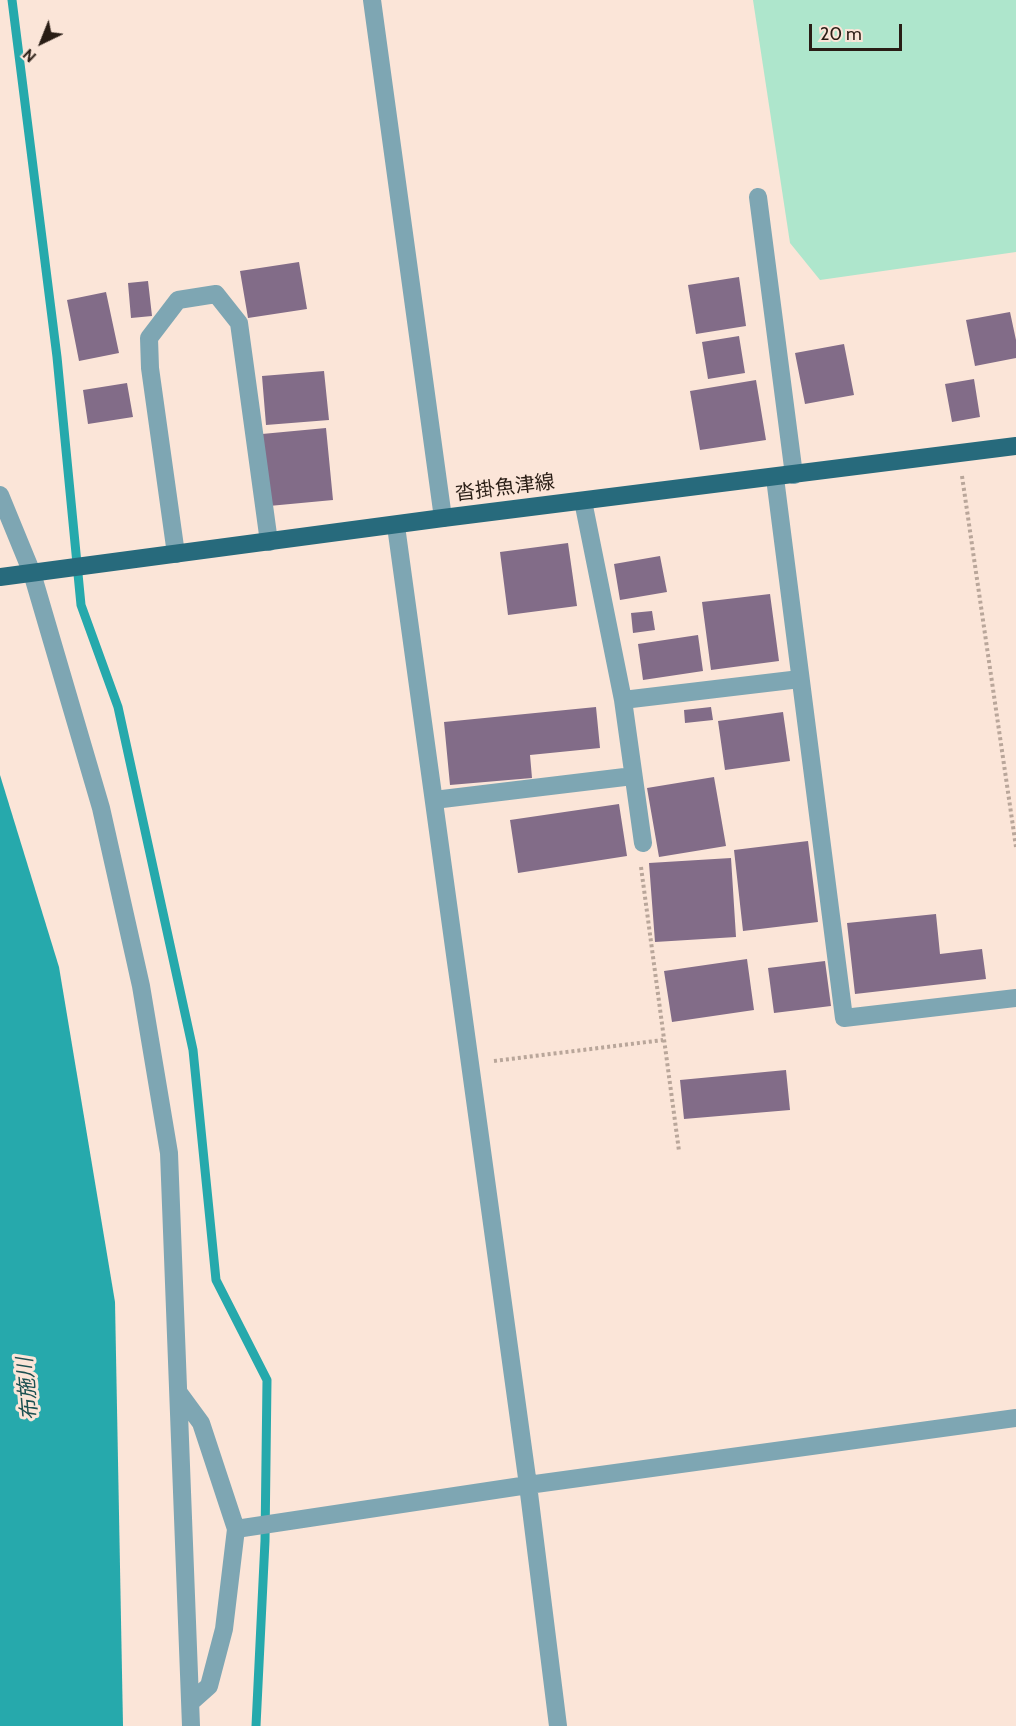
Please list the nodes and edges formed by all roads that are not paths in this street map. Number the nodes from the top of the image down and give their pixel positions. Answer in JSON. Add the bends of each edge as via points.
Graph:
{"nodes":[{"id":1,"x":372,"y":0,"type":"edge"},
{"id":2,"x":758,"y":196,"type":"dead end"},
{"id":3,"x":1016,"y":446,"type":"edge"},
{"id":4,"x":794,"y":475,"type":"junction"},
{"id":5,"x":775,"y":478,"type":"junction"},
{"id":6,"x":0,"y":495,"type":"edge"},
{"id":7,"x":583,"y":501,"type":"junction"},
{"id":8,"x":443,"y":518,"type":"junction"},
{"id":9,"x":396,"y":525,"type":"junction"},
{"id":10,"x":269,"y":542,"type":"junction"},
{"id":11,"x":176,"y":554,"type":"junction"},
{"id":12,"x":32,"y":573,"type":"junction"},
{"id":13,"x":0,"y":577,"type":"edge"},
{"id":14,"x":800,"y":679,"type":"junction"},
{"id":15,"x":623,"y":700,"type":"junction"},
{"id":16,"x":633,"y":776,"type":"junction"},
{"id":17,"x":434,"y":800,"type":"junction"},
{"id":18,"x":643,"y":843,"type":"road end"},
{"id":19,"x":1016,"y":999,"type":"edge"},
{"id":20,"x":179,"y":1393,"type":"junction"},
{"id":21,"x":1016,"y":1418,"type":"edge"},
{"id":22,"x":528,"y":1485,"type":"junction"},
{"id":23,"x":236,"y":1529,"type":"junction"},
{"id":24,"x":191,"y":1702,"type":"junction"},
{"id":25,"x":191,"y":1726,"type":"edge"},
{"id":26,"x":558,"y":1726,"type":"edge"}],
"edges":[{"from":1,"to":8,"type":"street"},
{"from":2,"to":4,"type":"street"},
{"from":3,"to":4,"type":"main road","name":"沓掛魚津線"},
{"from":4,"to":5,"type":"main road","name":"沓掛魚津線"},
{"from":5,"to":7,"type":"main road","name":"沓掛魚津線"},
{"from":5,"to":14,"type":"street"},
{"from":6,"to":12,"type":"street"},
{"from":7,"to":8,"type":"main road","name":"沓掛魚津線"},
{"from":7,"to":15,"type":"street"},
{"from":8,"to":9,"type":"main road","name":"沓掛魚津線"},
{"from":9,"to":10,"type":"main road","name":"沓掛魚津線"},
{"from":9,"to":17,"type":"street"},
{"from":10,"to":11,"type":"main road","name":"沓掛魚津線"},
{"from":10,"to":11,"type":"street","via":[[239,323],[216,294],[178,300],[149,338]]},
{"from":11,"to":12,"type":"main road","name":"沓掛魚津線"},
{"from":12,"to":13,"type":"main road","name":"沓掛魚津線"},
{"from":12,"to":20,"type":"street","via":[[101,808],[141,986],[168,1154]]},
{"from":14,"to":15,"type":"street"},
{"from":14,"to":19,"type":"street","via":[[844,1018]]},
{"from":15,"to":16,"type":"street"},
{"from":16,"to":17,"type":"street"},
{"from":16,"to":18,"type":"street"},
{"from":17,"to":22,"type":"street"},
{"from":20,"to":23,"type":"street","via":[[201,1423]]},
{"from":20,"to":24,"type":"street"},
{"from":21,"to":22,"type":"street"},
{"from":22,"to":23,"type":"street"},
{"from":22,"to":26,"type":"street"},
{"from":23,"to":24,"type":"street","via":[[224,1629],[209,1686]]},
{"from":24,"to":25,"type":"street"}]}
